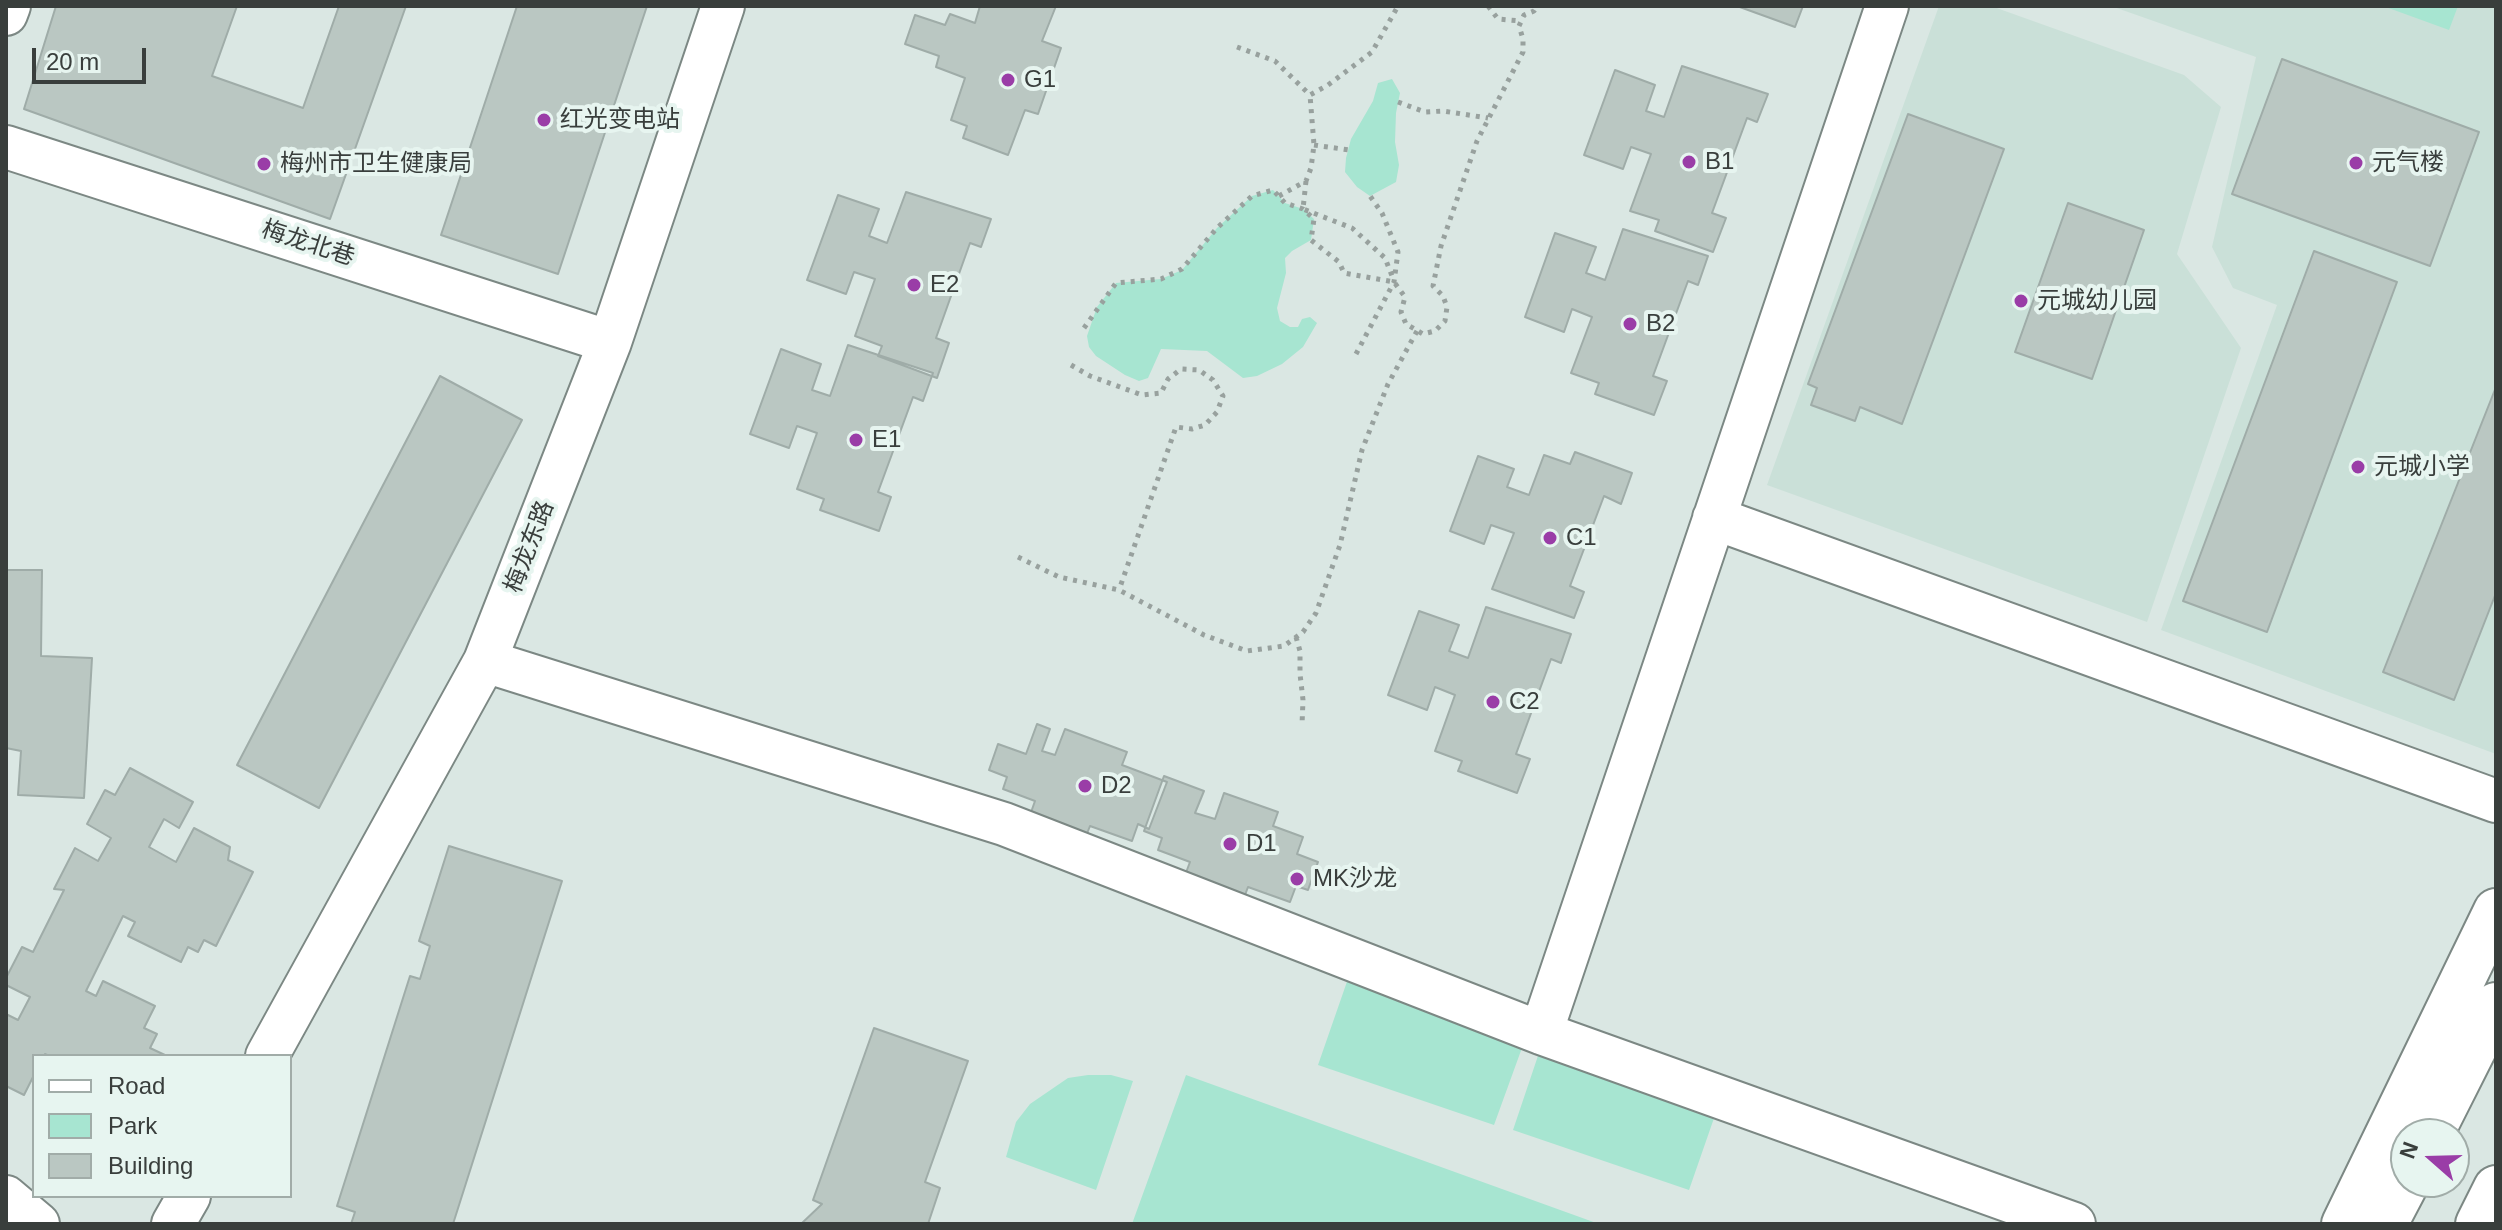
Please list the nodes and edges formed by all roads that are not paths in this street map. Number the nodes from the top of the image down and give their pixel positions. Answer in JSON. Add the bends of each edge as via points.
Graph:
{"nodes":[{"id":1,"x":9,"y":6,"type":"edge"},
{"id":2,"x":723,"y":6,"type":"edge"},
{"id":3,"x":1887,"y":6,"type":"edge"},
{"id":4,"x":6,"y":14,"type":"edge"},
{"id":5,"x":6,"y":147,"type":"edge"},
{"id":6,"x":610,"y":342,"type":"junction"},
{"id":7,"x":1714,"y":518,"type":"junction"},
{"id":8,"x":485,"y":661,"type":"junction"},
{"id":9,"x":2496,"y":801,"type":"edge"},
{"id":10,"x":2496,"y":911,"type":"edge"},
{"id":11,"x":2496,"y":1005,"type":"edge"},
{"id":12,"x":1541,"y":1033,"type":"junction"},
{"id":13,"x":268,"y":1054,"type":"edge"},
{"id":14,"x":2439,"y":1118,"type":"edge"},
{"id":15,"x":2496,"y":1188,"type":"edge"},
{"id":16,"x":6,"y":1197,"type":"edge"},
{"id":17,"x":188,"y":1198,"type":"edge"},
{"id":18,"x":38,"y":1224,"type":"edge"},
{"id":19,"x":173,"y":1224,"type":"edge"},
{"id":20,"x":2074,"y":1224,"type":"edge"},
{"id":21,"x":2344,"y":1224,"type":"edge"},
{"id":22,"x":2478,"y":1224,"type":"edge"}],
"edges":[{"from":1,"to":4,"type":"street"},
{"from":2,"to":6,"type":"street","name":"梅龙东路"},
{"from":3,"to":7,"type":"street"},
{"from":5,"to":6,"type":"street","name":"梅龙北巷"},
{"from":6,"to":8,"type":"street","name":"梅龙东路"},
{"from":7,"to":9,"type":"street"},
{"from":7,"to":12,"type":"street"},
{"from":8,"to":12,"type":"street","via":[[1004,824]]},
{"from":8,"to":13,"type":"street","name":"梅龙东路"},
{"from":10,"to":21,"type":"main road"},
{"from":11,"to":14,"type":"main road"},
{"from":12,"to":20,"type":"street"},
{"from":15,"to":22,"type":"main road"},
{"from":16,"to":18,"type":"street"},
{"from":17,"to":19,"type":"street"}]}
